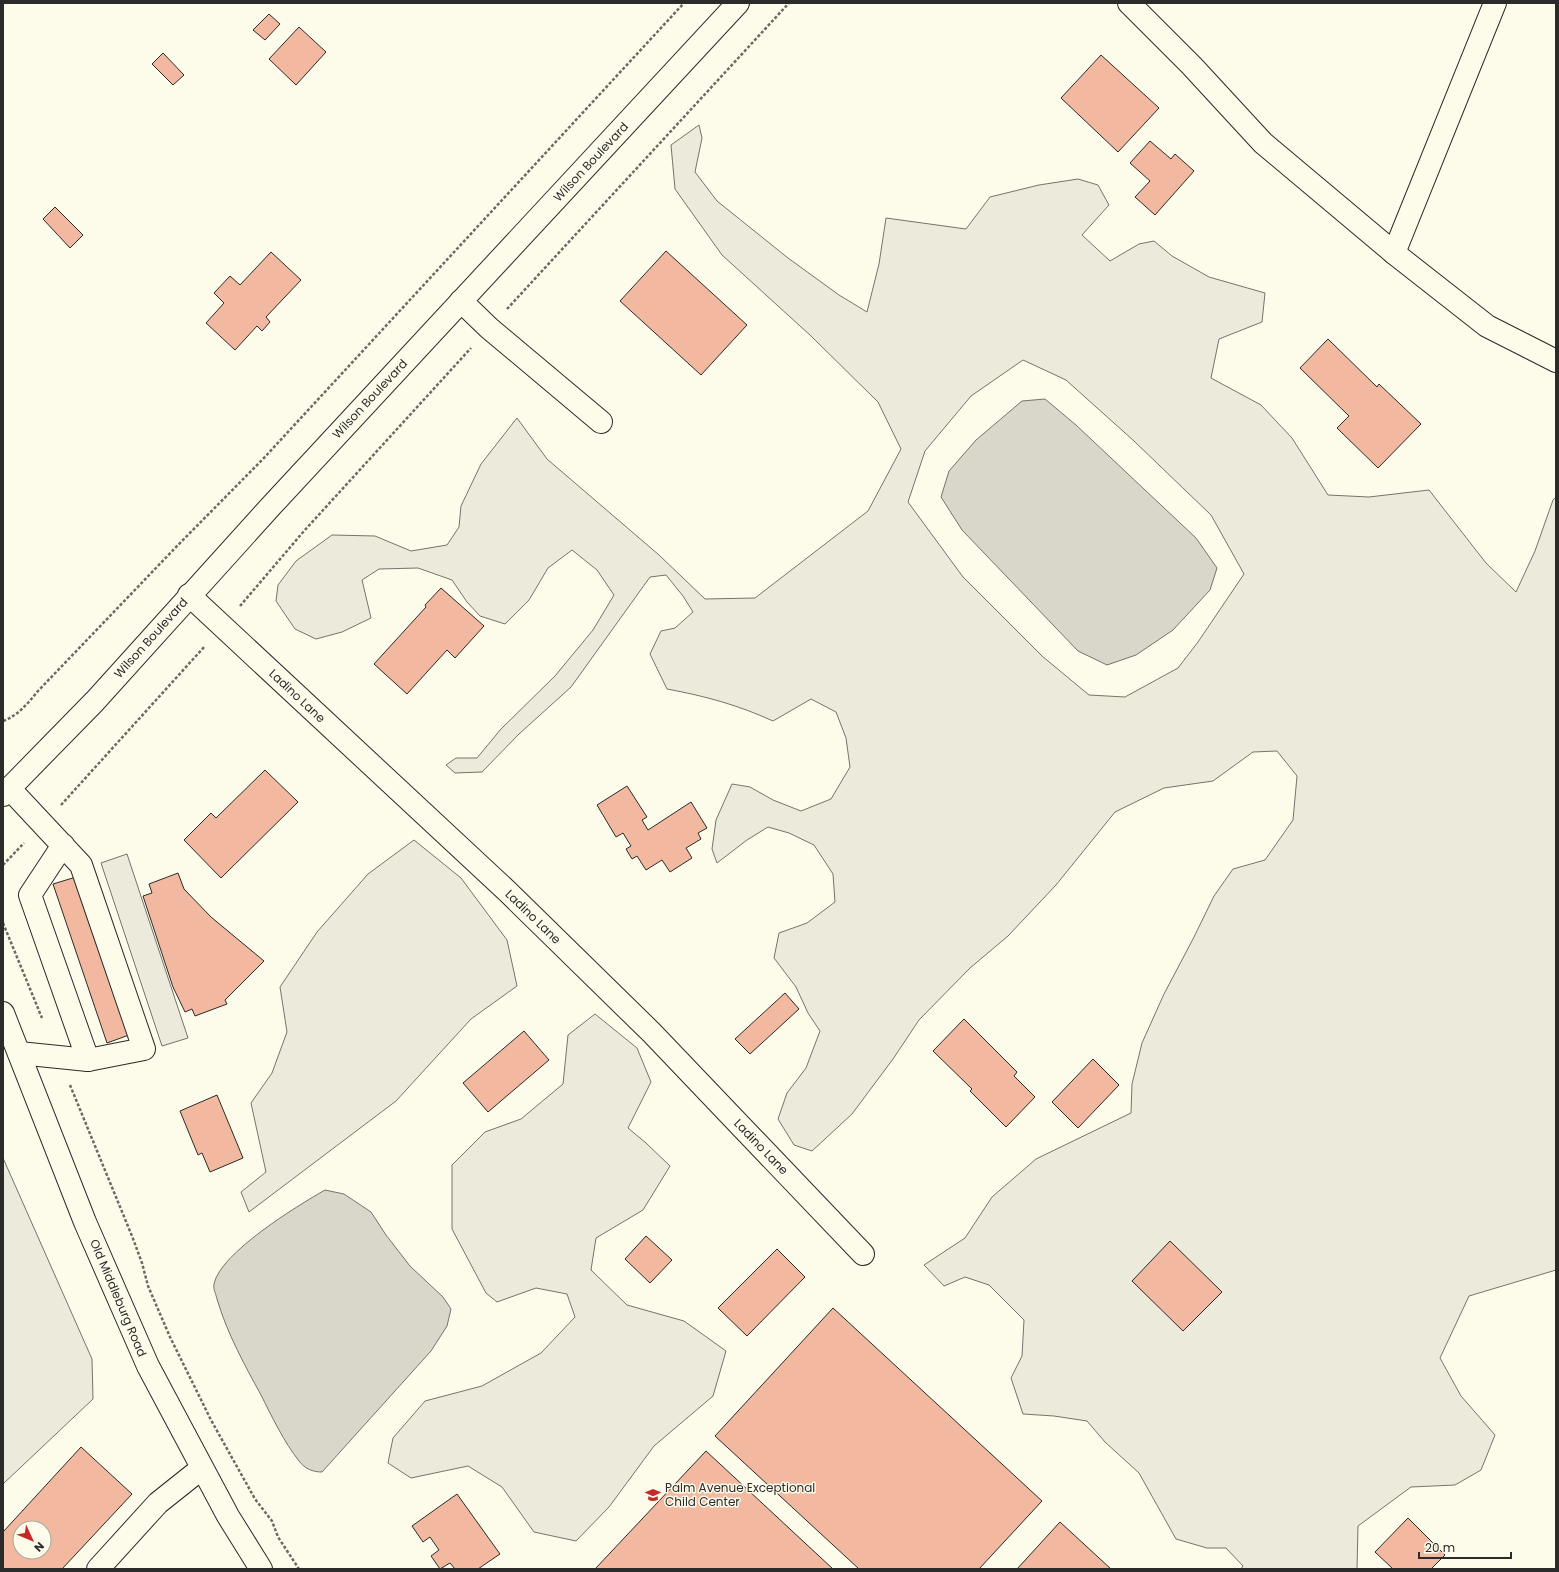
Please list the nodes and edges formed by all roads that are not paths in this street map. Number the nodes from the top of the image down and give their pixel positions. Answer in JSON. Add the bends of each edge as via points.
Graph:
{"nodes":[{"id":1,"x":738,"y":3,"type":"edge"},
{"id":2,"x":1129,"y":3,"type":"edge"},
{"id":3,"x":1494,"y":3,"type":"edge"},
{"id":4,"x":1394,"y":253,"type":"junction"},
{"id":5,"x":461,"y":301,"type":"junction"},
{"id":6,"x":1556,"y":361,"type":"edge"},
{"id":7,"x":601,"y":422,"type":"dead end"},
{"id":8,"x":189,"y":595,"type":"junction"},
{"id":9,"x":6,"y":792,"type":"edge"},
{"id":10,"x":63,"y":846,"type":"junction"},
{"id":11,"x":3,"y":1014,"type":"edge"},
{"id":12,"x":19,"y":1053,"type":"junction"},
{"id":13,"x":88,"y":1060,"type":"junction"},
{"id":14,"x":863,"y":1254,"type":"dead end"},
{"id":15,"x":202,"y":1468,"type":"junction"},
{"id":16,"x":98,"y":1569,"type":"edge"},
{"id":17,"x":261,"y":1569,"type":"edge"}],
"edges":[{"from":1,"to":5,"type":"main road","name":"Wilson Boulevard"},
{"from":2,"to":4,"type":"main road","via":[[1263,143]]},
{"from":3,"to":4,"type":"main road"},
{"from":4,"to":6,"type":"main road","via":[[1487,326]]},
{"from":5,"to":7,"type":"main road","via":[[489,328]]},
{"from":5,"to":8,"type":"main road","name":"Wilson Boulevard"},
{"from":8,"to":9,"type":"main road","name":"Wilson Boulevard","via":[[95,701]]},
{"from":8,"to":14,"type":"main road","name":"Ladino Lane","via":[[513,897],[657,1039]]},
{"from":9,"to":10,"type":"main road","via":[[43,824]]},
{"from":10,"to":13,"type":"main road","via":[[30,895]]},
{"from":10,"to":13,"type":"main road","via":[[81,865],[144,1049]]},
{"from":11,"to":12,"type":"main road","name":"Old Middleburg Road"},
{"from":12,"to":13,"type":"main road"},
{"from":12,"to":15,"type":"main road","name":"Old Middleburg Road","via":[[85,1222],[148,1366]]},
{"from":15,"to":16,"type":"main road","via":[[158,1503]]},
{"from":15,"to":17,"type":"main road","name":"Old Middleburg Road"}]}
